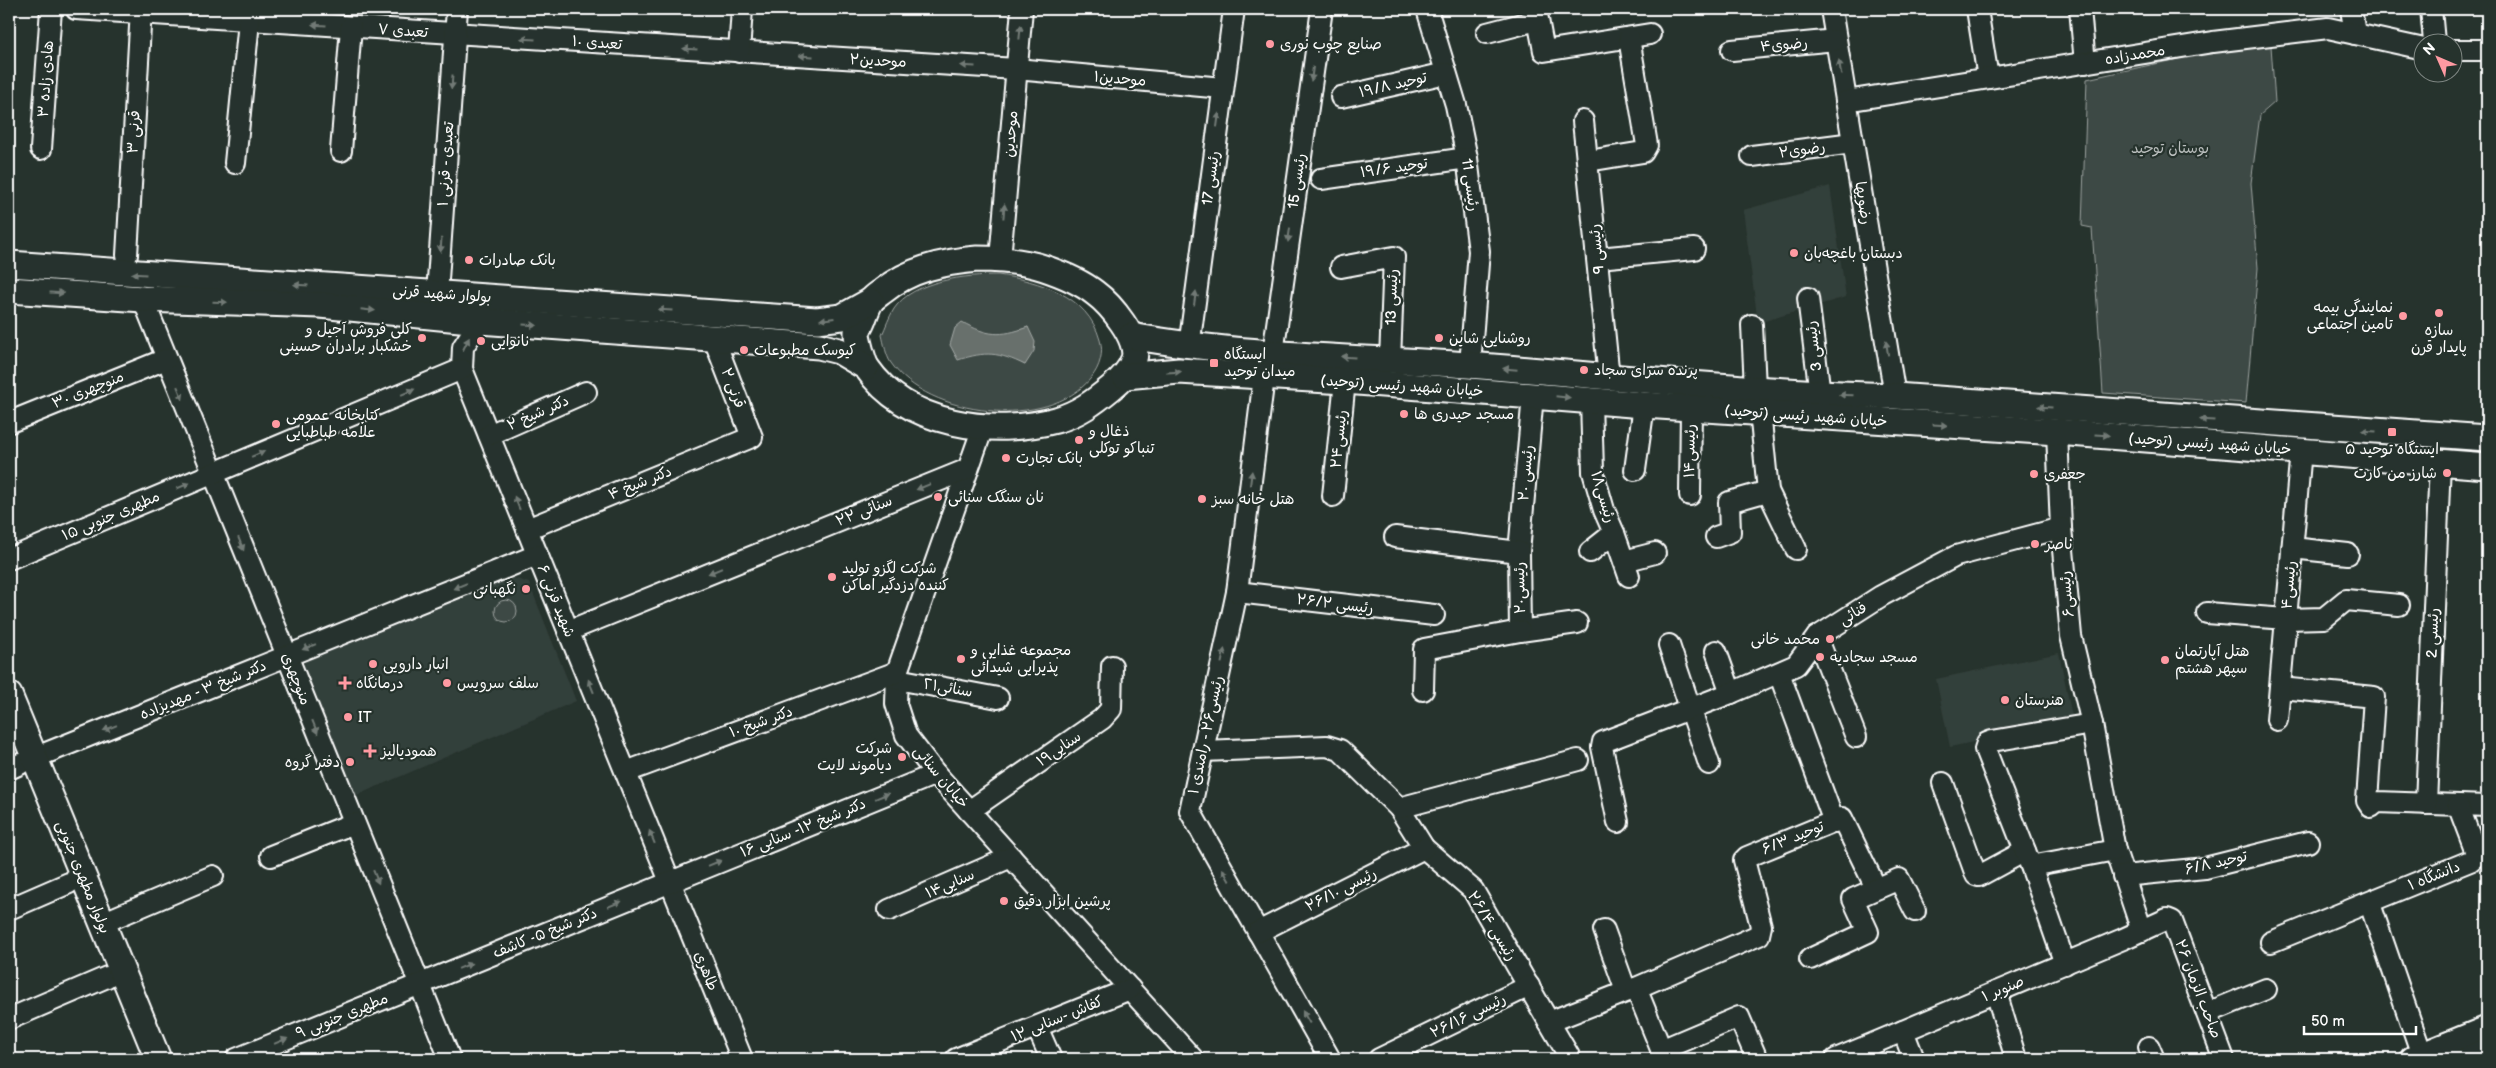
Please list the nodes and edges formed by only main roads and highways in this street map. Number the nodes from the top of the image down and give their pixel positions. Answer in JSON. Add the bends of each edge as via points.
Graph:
{"nodes":[{"id":1,"x":9,"y":264,"type":"edge"},
{"id":2,"x":9,"y":290,"type":"edge"},
{"id":3,"x":872,"y":300,"type":"junction"},
{"id":4,"x":1131,"y":336,"type":"junction"},
{"id":5,"x":866,"y":367,"type":"junction"},
{"id":6,"x":1125,"y":376,"type":"junction"},
{"id":7,"x":1758,"y":400,"type":"junction"},
{"id":8,"x":2487,"y":438,"type":"edge"},
{"id":9,"x":2487,"y":466,"type":"edge"},
{"id":10,"x":9,"y":696,"type":"edge"},
{"id":11,"x":9,"y":737,"type":"edge"},
{"id":12,"x":21,"y":764,"type":"edge"},
{"id":13,"x":2487,"y":1029,"type":"edge"},
{"id":14,"x":2487,"y":1051,"type":"edge"},
{"id":15,"x":2417,"y":1057,"type":"edge"},
{"id":16,"x":141,"y":1059,"type":"edge"},
{"id":17,"x":158,"y":1059,"type":"edge"},
{"id":18,"x":2468,"y":1059,"type":"edge"}],
"edges":[{"from":3,"to":1,"type":"main road","name":"بولوار شهید قرنی","one_way":true,"via":[[842,317],[817,320]]},
{"from":2,"to":5,"type":"main road","name":"بولوار شهید قرنی","one_way":true,"via":[[143,299],[320,305],[480,321],[819,346],[839,351]]},
{"from":3,"to":4,"type":"main road","name":"بولوار شهید قرنی","via":[[899,278],[928,267],[954,261],[1000,259],[1045,268],[1076,282],[1096,294]]},
{"from":3,"to":5,"type":"main road","via":[[857,333]]},
{"from":4,"to":6,"type":"main road","via":[[1134,357]]},
{"from":7,"to":4,"type":"main road","name":"خیابان شهید رئیسی (توحید)","one_way":true,"via":[[1609,378],[1188,346]]},
{"from":5,"to":6,"type":"main road","via":[[889,392],[916,408],[941,418],[983,427],[1032,425],[1058,419],[1087,408]]},
{"from":6,"to":7,"type":"main road","name":"خیابان شهید رئیسی (توحید)","one_way":true,"via":[[1179,372],[1691,408]]},
{"from":8,"to":7,"type":"main road","name":"خیابان شهید رئیسی (توحید)","one_way":true,"via":[[1895,396],[1820,394]]},
{"from":7,"to":9,"type":"main road","name":"خیابان شهید رئیسی (توحید)","one_way":true,"via":[[2057,432]]},
{"from":10,"to":12,"type":"main road","name":"بولوار مطهری جنوبی"},
{"from":11,"to":12,"type":"main road","name":"بولوار مطهری جنوبی"},
{"from":12,"to":16,"type":"main road","name":"بولوار مطهری جنوبی"},
{"from":12,"to":17,"type":"main road","name":"بولوار مطهری جنوبی","via":[[102,923]]},
{"from":13,"to":15,"type":"main road"},
{"from":14,"to":18,"type":"main road"}]}
